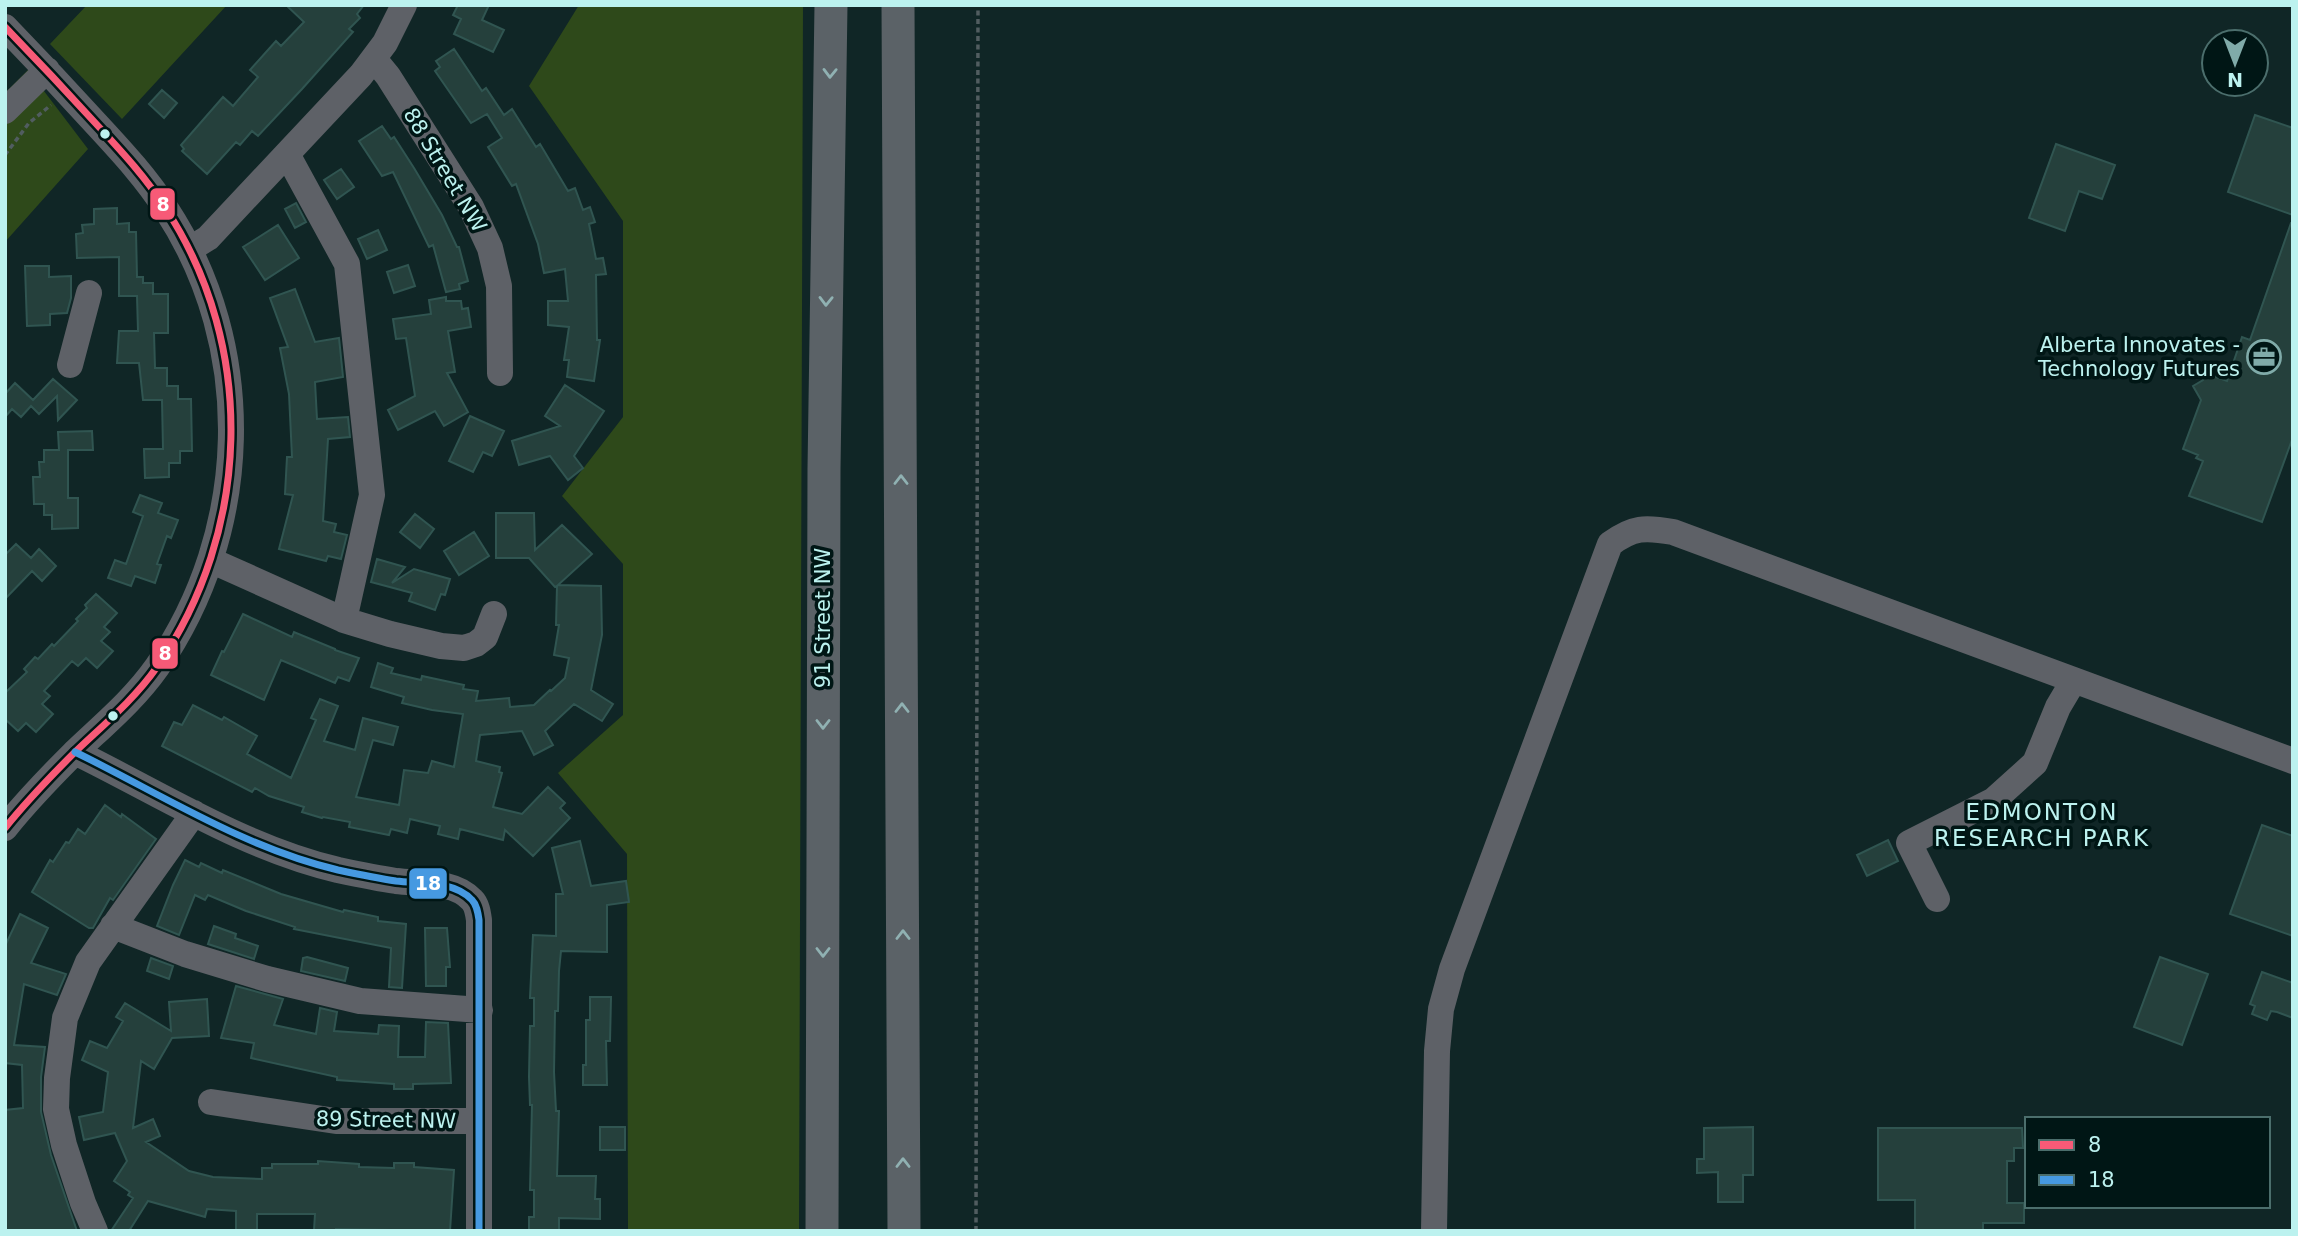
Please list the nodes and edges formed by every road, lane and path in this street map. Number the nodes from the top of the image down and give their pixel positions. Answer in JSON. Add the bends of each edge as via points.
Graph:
{"nodes":[{"id":1,"x":404,"y":5,"type":"edge"},
{"id":2,"x":831,"y":5,"type":"edge"},
{"id":3,"x":898,"y":5,"type":"edge"},
{"id":4,"x":978,"y":5,"type":"edge"},
{"id":5,"x":5,"y":27,"type":"edge"},
{"id":6,"x":374,"y":59,"type":"junction"},
{"id":7,"x":47,"y":70,"type":"junction"},
{"id":8,"x":53,"y":103,"type":"dead end"},
{"id":9,"x":5,"y":110,"type":"edge"},
{"id":10,"x":287,"y":154,"type":"junction"},
{"id":11,"x":5,"y":155,"type":"edge"},
{"id":12,"x":190,"y":249,"type":"junction"},
{"id":13,"x":89,"y":293,"type":"dead end"},
{"id":14,"x":70,"y":365,"type":"dead end"},
{"id":15,"x":500,"y":373,"type":"dead end"},
{"id":16,"x":210,"y":559,"type":"junction"},
{"id":17,"x":494,"y":614,"type":"dead end"},
{"id":18,"x":344,"y":620,"type":"junction"},
{"id":19,"x":2074,"y":680,"type":"junction"},
{"id":20,"x":75,"y":752,"type":"junction"},
{"id":21,"x":2293,"y":761,"type":"edge"},
{"id":22,"x":194,"y":813,"type":"junction"},
{"id":23,"x":5,"y":828,"type":"edge"},
{"id":24,"x":1937,"y":899,"type":"dead end"},
{"id":25,"x":113,"y":926,"type":"junction"},
{"id":26,"x":480,"y":1010,"type":"junction"},
{"id":27,"x":211,"y":1102,"type":"dead end"},
{"id":28,"x":479,"y":1121,"type":"junction"},
{"id":29,"x":95,"y":1231,"type":"edge"},
{"id":30,"x":479,"y":1231,"type":"edge"},
{"id":31,"x":822,"y":1231,"type":"edge"},
{"id":32,"x":904,"y":1231,"type":"edge"},
{"id":33,"x":975,"y":1231,"type":"edge"},
{"id":34,"x":1434,"y":1231,"type":"edge"}],
"edges":[{"from":1,"to":6,"type":"street"},
{"from":2,"to":31,"type":"main road","name":"91 Street NW","one_way":true,"via":[[824,469]]},
{"from":32,"to":3,"type":"main road","one_way":true},
{"from":4,"to":33,"type":"path"},
{"from":5,"to":7,"type":"street"},
{"from":6,"to":10,"type":"street"},
{"from":6,"to":15,"type":"street","name":"88 Street NW","via":[[471,207],[490,248],[499,286]]},
{"from":7,"to":9,"type":"street"},
{"from":7,"to":12,"type":"street","via":[[141,175]]},
{"from":8,"to":11,"type":"path","via":[[29,123]]},
{"from":10,"to":12,"type":"street","via":[[208,238]]},
{"from":10,"to":18,"type":"street","via":[[347,264],[372,495]]},
{"from":12,"to":16,"type":"street","via":[[215,318],[229,392],[230,471]]},
{"from":13,"to":14,"type":"street"},
{"from":16,"to":18,"type":"street"},
{"from":16,"to":20,"type":"street","via":[[185,619],[156,668],[125,707]]},
{"from":17,"to":18,"type":"street","via":[[485,637],[464,648]]},
{"from":19,"to":21,"type":"street"},
{"from":19,"to":24,"type":"street","via":[[2035,762],[1994,800],[1909,842]]},
{"from":19,"to":34,"type":"street","via":[[1672,532],[1647,527],[1625,533],[1610,544],[1441,1009]]},
{"from":20,"to":22,"type":"street"},
{"from":20,"to":23,"type":"street"},
{"from":22,"to":25,"type":"street"},
{"from":22,"to":26,"type":"street","name":"89 Street NW","via":[[314,864],[447,887],[464,894],[478,911]]},
{"from":25,"to":26,"type":"street","via":[[197,958],[360,1001]]},
{"from":25,"to":29,"type":"street","via":[[89,962],[65,1018],[57,1078],[56,1109],[64,1145]]},
{"from":26,"to":28,"type":"street","name":"89 Street NW"},
{"from":27,"to":28,"type":"street","name":"89 Street NW","via":[[336,1121]]},
{"from":28,"to":30,"type":"street","name":"89 Street NW"}]}
